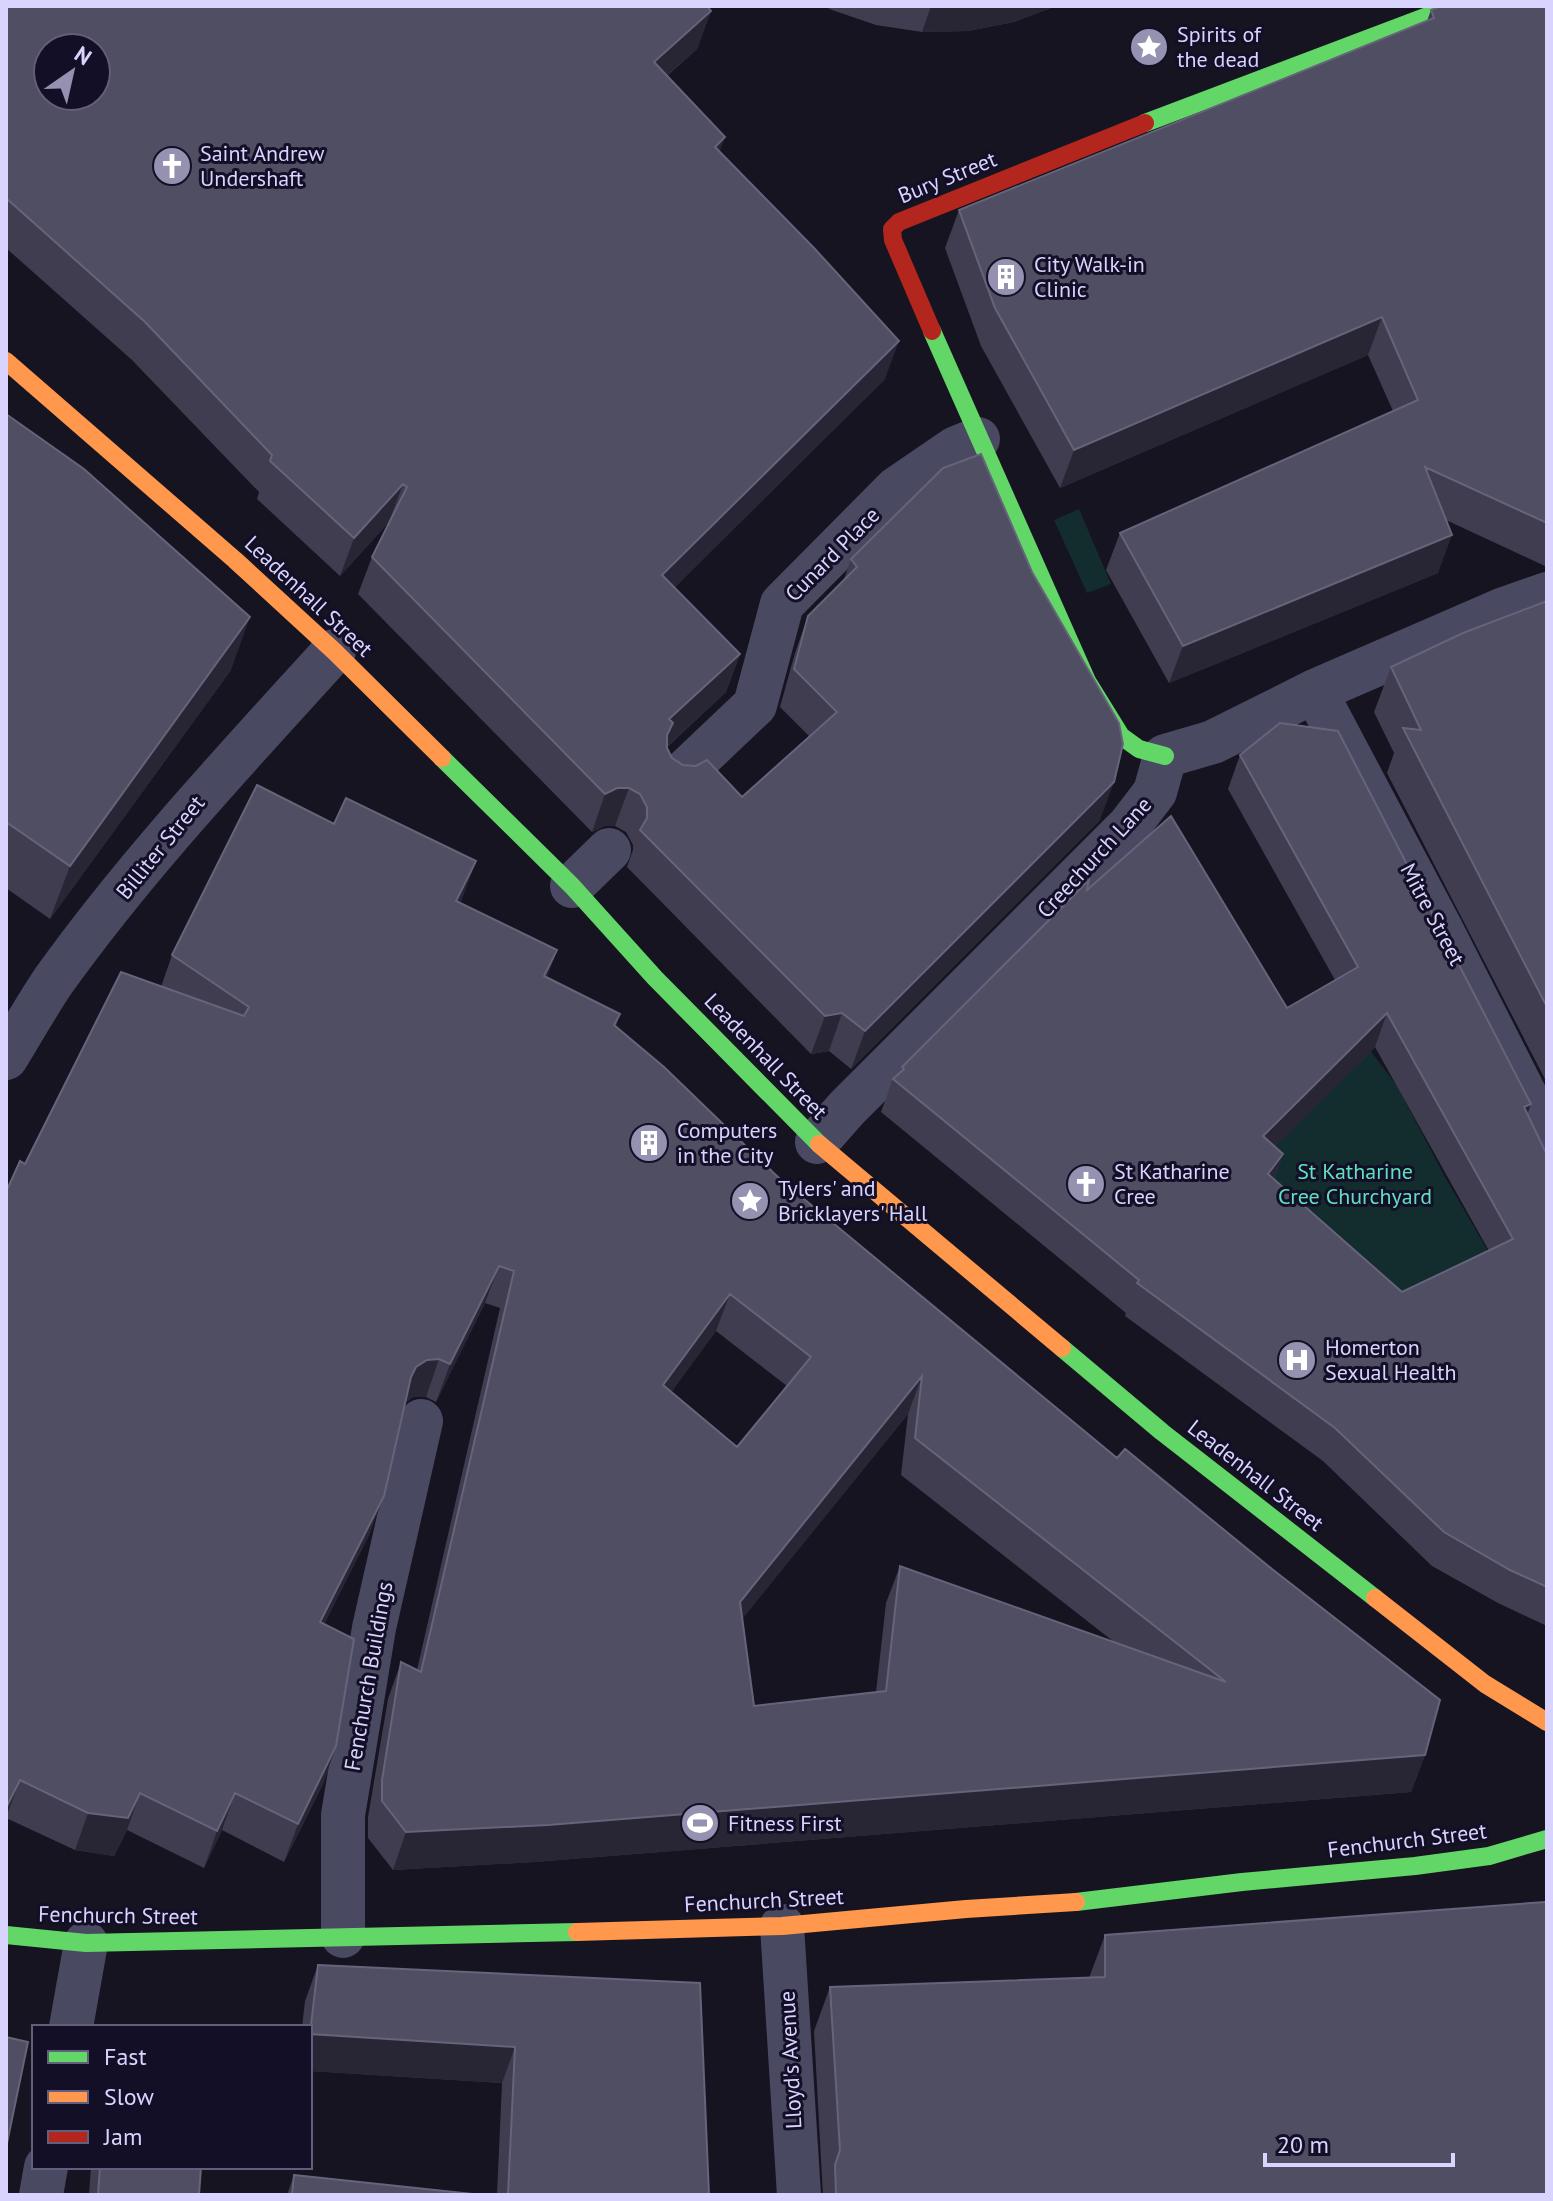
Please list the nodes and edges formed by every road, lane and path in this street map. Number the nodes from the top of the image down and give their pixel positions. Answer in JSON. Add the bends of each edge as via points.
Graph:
{"nodes":[{"id":1,"x":1454,"y":6,"type":"edge"},
{"id":2,"x":6,"y":361,"type":"edge"},
{"id":3,"x":978,"y":439,"type":"junction"},
{"id":4,"x":1547,"y":594,"type":"edge"},
{"id":5,"x":334,"y":651,"type":"junction"},
{"id":6,"x":1315,"y":691,"type":"junction"},
{"id":7,"x":1165,"y":756,"type":"junction"},
{"id":8,"x":677,"y":779,"type":"edge"},
{"id":9,"x":609,"y":850,"type":"dead end"},
{"id":10,"x":572,"y":886,"type":"junction"},
{"id":11,"x":6,"y":1058,"type":"edge"},
{"id":12,"x":1547,"y":1138,"type":"edge"},
{"id":13,"x":817,"y":1142,"type":"junction"},
{"id":14,"x":421,"y":1421,"type":"edge"},
{"id":15,"x":1547,"y":1722,"type":"edge"},
{"id":16,"x":1547,"y":1839,"type":"edge"},
{"id":17,"x":782,"y":1926,"type":"junction"},
{"id":18,"x":6,"y":1935,"type":"edge"},
{"id":19,"x":343,"y":1936,"type":"junction"},
{"id":20,"x":86,"y":1943,"type":"junction"},
{"id":21,"x":71,"y":2025,"type":"edge"},
{"id":22,"x":46,"y":2169,"type":"edge"},
{"id":23,"x":41,"y":2195,"type":"edge"},
{"id":24,"x":799,"y":2195,"type":"edge"}],
"edges":[{"from":1,"to":3,"type":"street","name":"Bury Street","via":[[899,222],[892,229],[893,240]]},
{"from":2,"to":5,"type":"street","name":"Leadenhall Street"},
{"from":3,"to":7,"type":"street","name":"Bury Street","via":[[1087,681],[1121,736],[1139,749]]},
{"from":3,"to":8,"type":"street","name":"Cunard Place","via":[[896,489],[782,604],[755,705]]},
{"from":4,"to":6,"type":"street"},
{"from":5,"to":10,"type":"street","name":"Leadenhall Street"},
{"from":5,"to":11,"type":"street","name":"Billiter Street","via":[[220,774],[94,928]]},
{"from":6,"to":7,"type":"street","via":[[1213,742]]},
{"from":6,"to":12,"type":"street","name":"Mitre Street"},
{"from":7,"to":13,"type":"street","name":"Creechurch Lane","via":[[1155,792],[1129,826]]},
{"from":9,"to":10,"type":"street"},
{"from":10,"to":13,"type":"street","name":"Leadenhall Street"},
{"from":13,"to":15,"type":"street","name":"Leadenhall Street","via":[[1162,1432],[1485,1684]]},
{"from":14,"to":19,"type":"street","name":"Fenchurch Buildings","via":[[374,1628],[343,1815]]},
{"from":16,"to":17,"type":"street","name":"Fenchurch Street","via":[[1489,1856],[1415,1866],[1061,1904]]},
{"from":17,"to":19,"type":"street","name":"Fenchurch Street"},
{"from":17,"to":24,"type":"street","name":"Lloyd's Avenue"},
{"from":18,"to":20,"type":"street","name":"Fenchurch Street"},
{"from":19,"to":20,"type":"street","name":"Fenchurch Street"},
{"from":20,"to":21,"type":"street"},
{"from":22,"to":23,"type":"street"}]}
